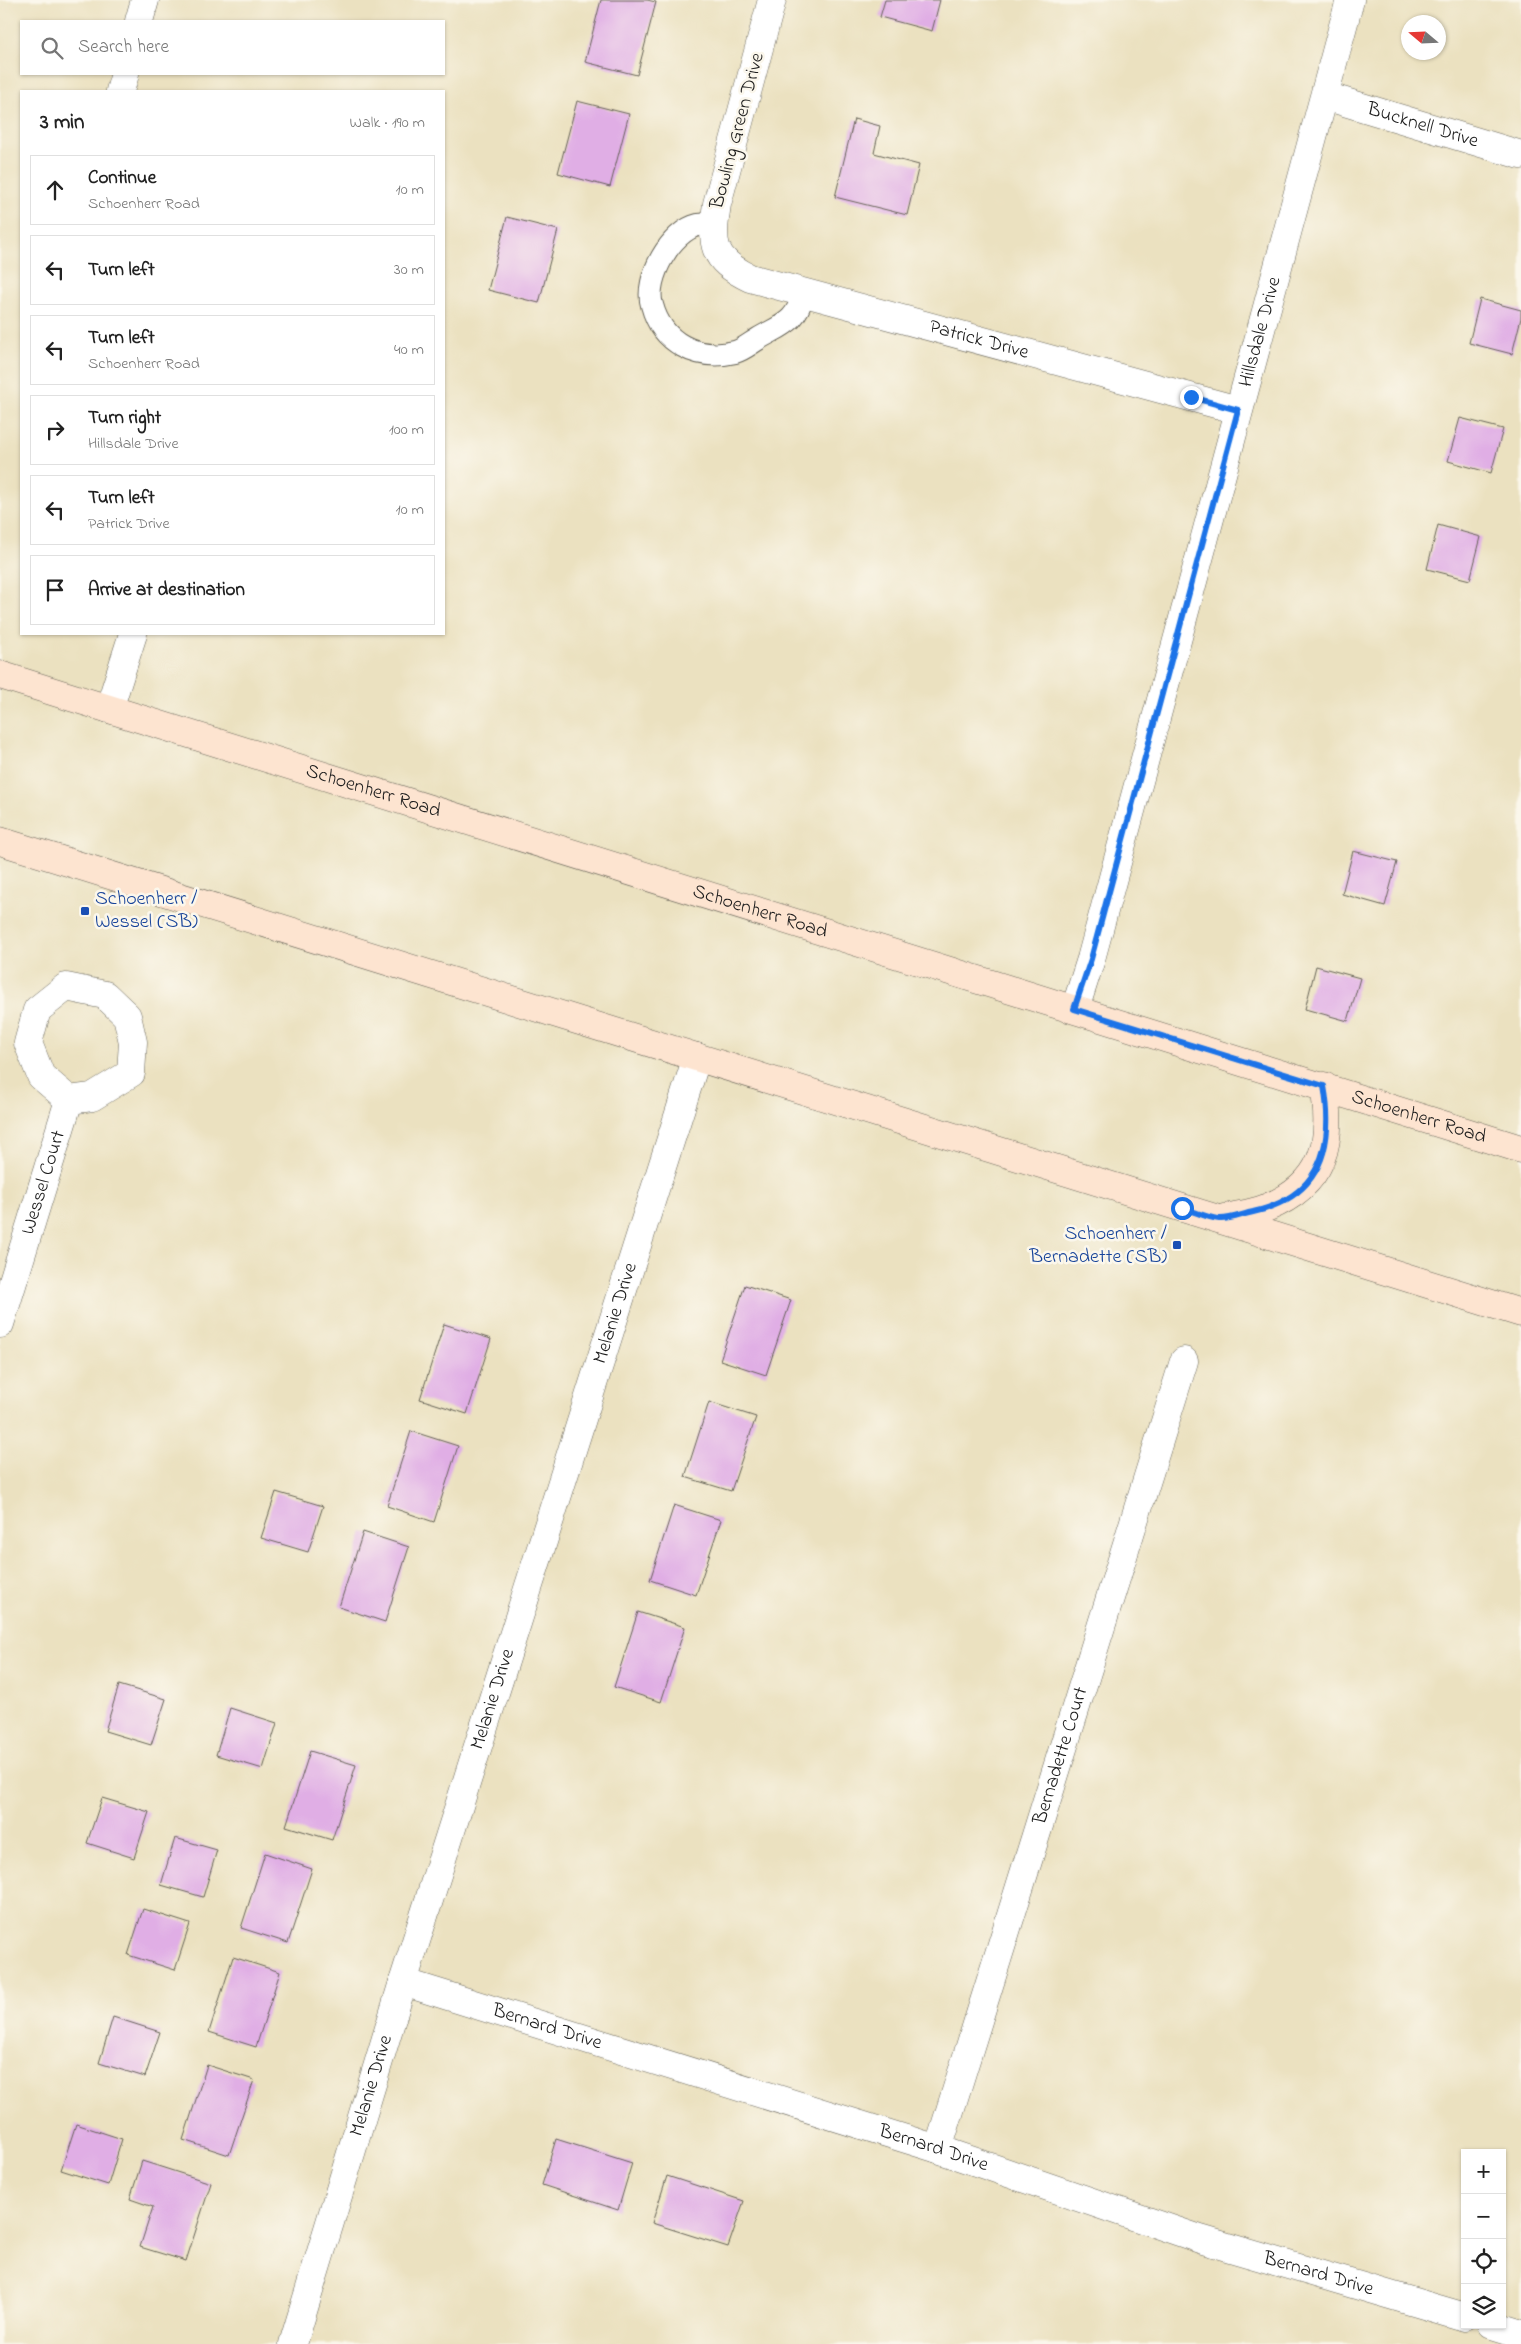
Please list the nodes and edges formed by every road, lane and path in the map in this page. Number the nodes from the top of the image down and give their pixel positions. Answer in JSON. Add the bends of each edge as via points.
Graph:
{"nodes":[{"id":1,"x":145,"y":0,"type":"edge"},
{"id":2,"x":772,"y":0,"type":"edge"},
{"id":3,"x":1350,"y":0,"type":"edge"},
{"id":4,"x":139,"y":20,"type":"edge"},
{"id":5,"x":125,"y":75,"type":"edge"},
{"id":6,"x":120,"y":90,"type":"edge"},
{"id":7,"x":1325,"y":96,"type":"junction"},
{"id":8,"x":1521,"y":155,"type":"edge"},
{"id":9,"x":714,"y":226,"type":"junction"},
{"id":10,"x":722,"y":261,"type":"joint"},
{"id":11,"x":804,"y":293,"type":"junction"},
{"id":12,"x":1238,"y":410,"type":"junction"},
{"id":13,"x":133,"y":635,"type":"edge"},
{"id":14,"x":0,"y":675,"type":"edge"},
{"id":15,"x":109,"y":709,"type":"junction"},
{"id":16,"x":0,"y":841,"type":"edge"},
{"id":17,"x":1074,"y":1009,"type":"junction"},
{"id":18,"x":697,"y":1057,"type":"junction"},
{"id":19,"x":1324,"y":1086,"type":"junction"},
{"id":20,"x":69,"y":1100,"type":"dead end"},
{"id":21,"x":1521,"y":1148,"type":"edge"},
{"id":22,"x":1219,"y":1219,"type":"junction"},
{"id":23,"x":1521,"y":1313,"type":"edge"},
{"id":24,"x":0,"y":1324,"type":"edge"},
{"id":25,"x":1184,"y":1361,"type":"dead end"},
{"id":26,"x":403,"y":1982,"type":"junction"},
{"id":27,"x":938,"y":2149,"type":"junction"},
{"id":28,"x":1461,"y":2316,"type":"edge"},
{"id":29,"x":1505,"y":2329,"type":"edge"},
{"id":30,"x":1521,"y":2334,"type":"edge"},
{"id":31,"x":293,"y":2344,"type":"edge"}],
"edges":[{"from":1,"to":4,"type":"street"},
{"from":2,"to":9,"type":"street","name":"Bowling Green Drive","via":[[717,204]]},
{"from":3,"to":7,"type":"street","name":"Hillsdale Drive"},
{"from":5,"to":6,"type":"street"},
{"from":7,"to":8,"type":"street","name":"Bucknell Drive"},
{"from":7,"to":12,"type":"street","name":"Hillsdale Drive"},
{"from":9,"to":10,"type":"street","name":"Bowling Green Drive","via":[[714,244]]},
{"from":9,"to":11,"type":"lane","via":[[698,225],[683,234],[664,252],[653,278],[651,304],[661,328],[684,348],[709,356],[737,352],[788,323],[799,310]]},
{"from":10,"to":11,"type":"street","name":"Patrick Drive","via":[[750,278]]},
{"from":11,"to":12,"type":"street","name":"Patrick Drive"},
{"from":12,"to":17,"type":"street","name":"Hillsdale Drive","via":[[1091,959]]},
{"from":13,"to":15,"type":"street"},
{"from":14,"to":15,"type":"main road","name":"Schoenherr Road"},
{"from":15,"to":17,"type":"main road","name":"Schoenherr Road"},
{"from":16,"to":18,"type":"main road"},
{"from":17,"to":19,"type":"main road","name":"Schoenherr Road"},
{"from":18,"to":22,"type":"main road"},
{"from":18,"to":26,"type":"street","name":"Melanie Drive"},
{"from":19,"to":21,"type":"main road","name":"Schoenherr Road"},
{"from":19,"to":22,"type":"main road","via":[[1329,1114],[1327,1138],[1320,1163],[1308,1181],[1289,1197],[1265,1209]]},
{"from":20,"to":24,"type":"street","name":"Wessel Court"},
{"from":22,"to":23,"type":"main road"},
{"from":25,"to":27,"type":"street","name":"Bernadette Court"},
{"from":26,"to":27,"type":"street","name":"Bernard Drive"},
{"from":26,"to":31,"type":"street","name":"Melanie Drive"},
{"from":27,"to":28,"type":"street","name":"Bernard Drive","via":[[1200,2239]]},
{"from":29,"to":30,"type":"street"}]}
